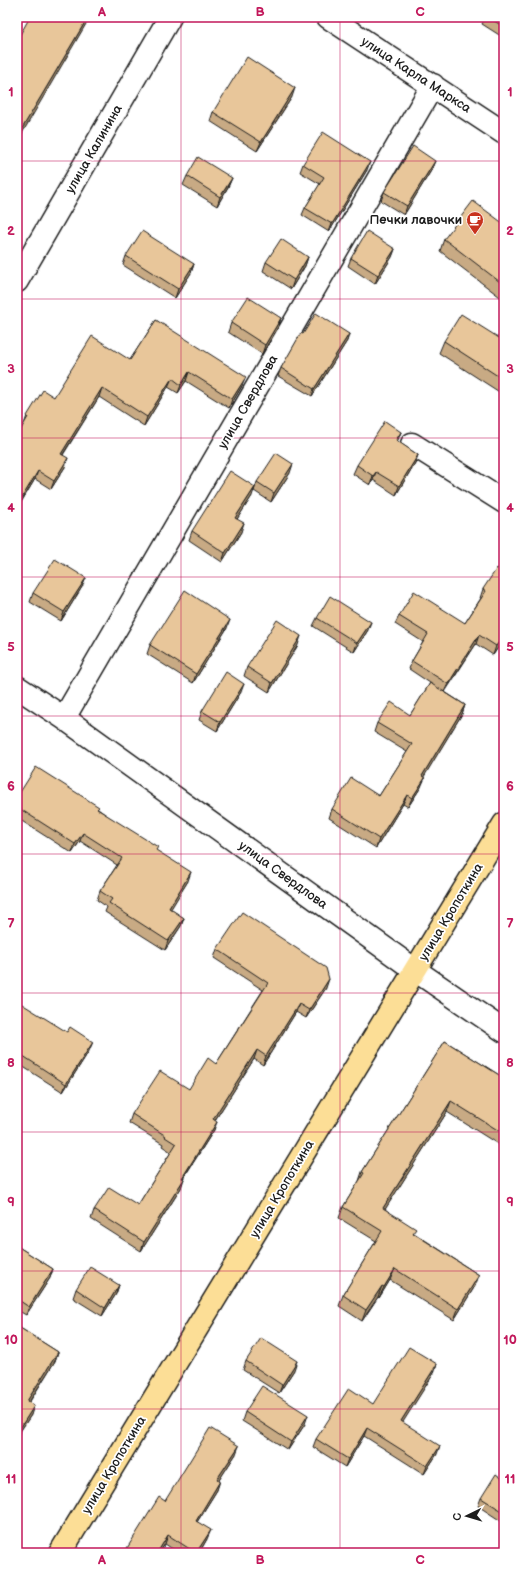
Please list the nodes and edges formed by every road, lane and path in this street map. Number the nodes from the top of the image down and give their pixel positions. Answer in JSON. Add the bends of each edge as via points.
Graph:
{"nodes":[{"id":1,"x":170,"y":17,"type":"edge"},
{"id":2,"x":328,"y":17,"type":"edge"},
{"id":3,"x":433,"y":85,"type":"junction"},
{"id":4,"x":504,"y":132,"type":"edge"},
{"id":5,"x":17,"y":281,"type":"edge"},
{"id":6,"x":412,"y":444,"type":"dead end"},
{"id":7,"x":504,"y":502,"type":"edge"},
{"id":8,"x":17,"y":687,"type":"edge"},
{"id":9,"x":64,"y":718,"type":"junction"},
{"id":10,"x":504,"y":824,"type":"edge"},
{"id":11,"x":415,"y":970,"type":"junction"},
{"id":12,"x":504,"y":1031,"type":"edge"},
{"id":13,"x":60,"y":1553,"type":"edge"}],
"edges":[{"from":1,"to":5,"type":"street","name":"улица Калинина"},
{"from":2,"to":3,"type":"street","name":"улица Карла Маркса"},
{"from":3,"to":4,"type":"street","name":"улица Карла Маркса"},
{"from":3,"to":9,"type":"street","name":"улица Свердлова"},
{"from":6,"to":7,"type":"street"},
{"from":8,"to":9,"type":"street","name":"улица Свердлова"},
{"from":9,"to":11,"type":"street","name":"улица Свердлова"},
{"from":10,"to":11,"type":"main road","name":"улица Кропоткина"},
{"from":11,"to":12,"type":"street","name":"улица Свердлова"},
{"from":11,"to":13,"type":"main road","name":"улица Кропоткина"}]}
